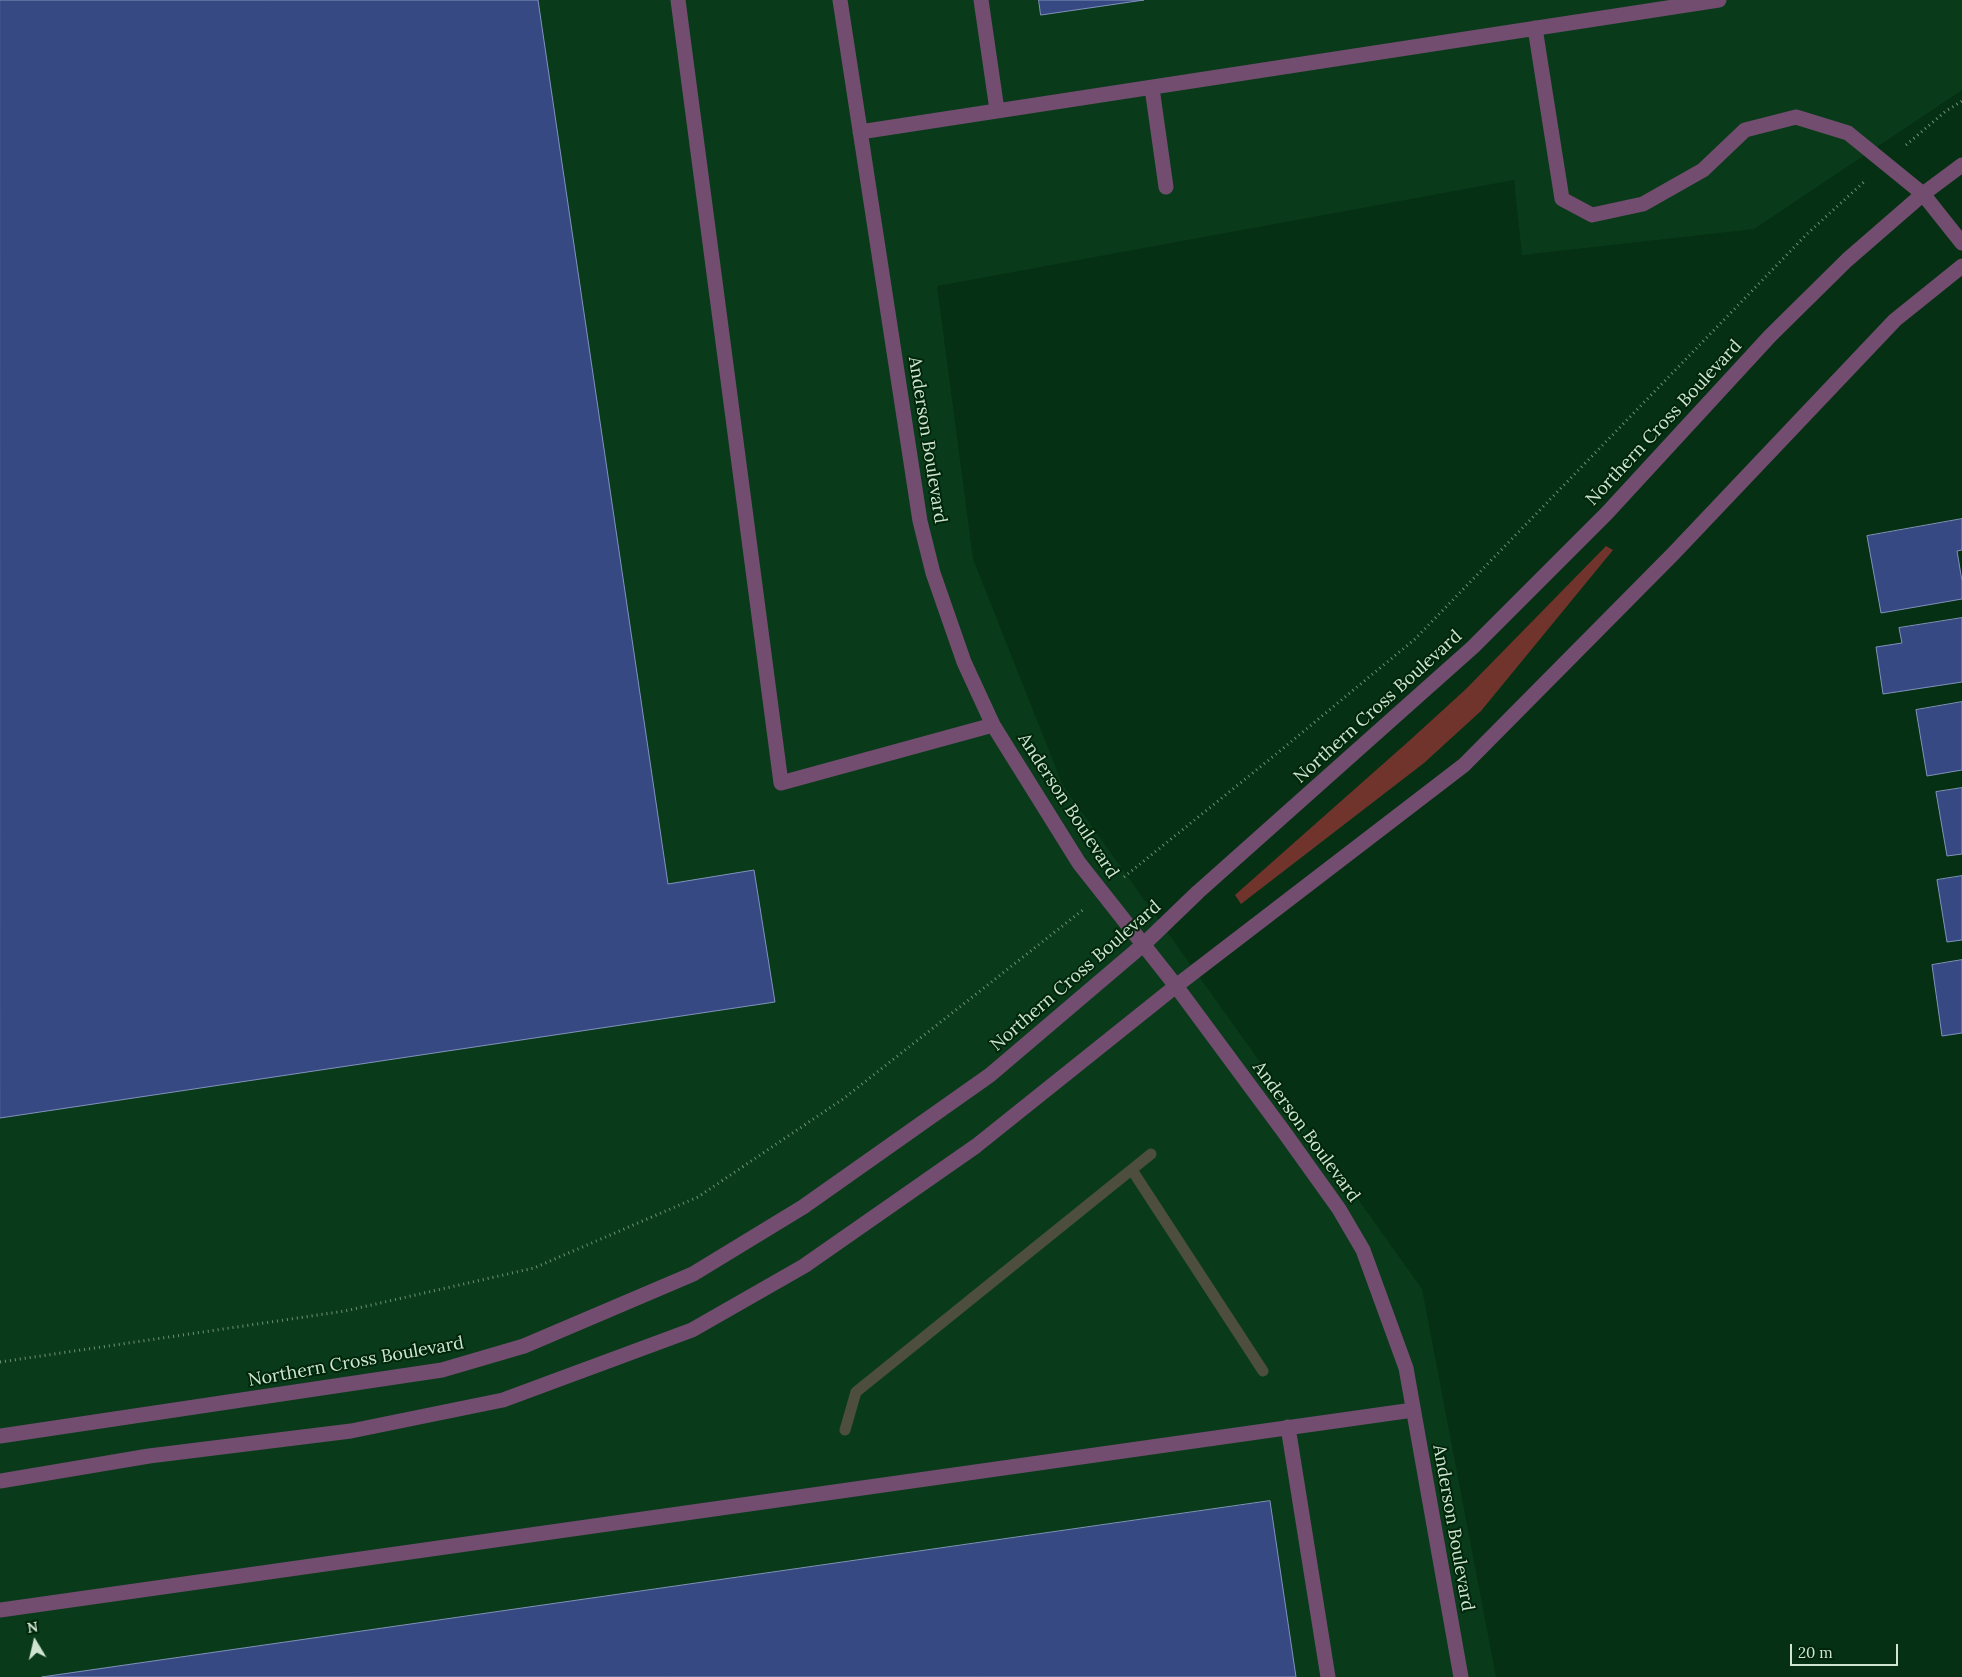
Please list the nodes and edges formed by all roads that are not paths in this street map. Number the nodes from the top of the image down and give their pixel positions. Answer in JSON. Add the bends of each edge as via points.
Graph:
{"nodes":[{"id":1,"x":678,"y":0,"type":"edge"},
{"id":2,"x":840,"y":0,"type":"edge"},
{"id":3,"x":981,"y":0,"type":"edge"},
{"id":4,"x":1719,"y":0,"type":"edge"},
{"id":5,"x":1535,"y":28,"type":"junction"},
{"id":6,"x":1152,"y":88,"type":"junction"},
{"id":7,"x":997,"y":110,"type":"junction"},
{"id":8,"x":860,"y":132,"type":"junction"},
{"id":9,"x":1962,"y":165,"type":"edge"},
{"id":10,"x":1166,"y":187,"type":"dead end"},
{"id":11,"x":1923,"y":194,"type":"junction"},
{"id":12,"x":1962,"y":243,"type":"edge"},
{"id":13,"x":1962,"y":266,"type":"edge"},
{"id":14,"x":993,"y":725,"type":"junction"},
{"id":15,"x":1144,"y":944,"type":"junction"},
{"id":16,"x":1176,"y":986,"type":"junction"},
{"id":17,"x":1413,"y":1410,"type":"junction"},
{"id":18,"x":1288,"y":1428,"type":"junction"},
{"id":19,"x":0,"y":1436,"type":"edge"},
{"id":20,"x":0,"y":1481,"type":"edge"},
{"id":21,"x":0,"y":1610,"type":"edge"},
{"id":22,"x":1328,"y":1677,"type":"edge"},
{"id":23,"x":1461,"y":1677,"type":"edge"}],
"edges":[{"from":1,"to":14,"type":"street","via":[[781,783]]},
{"from":2,"to":8,"type":"street","name":"Anderson Boulevard"},
{"from":3,"to":7,"type":"street"},
{"from":4,"to":5,"type":"street"},
{"from":5,"to":6,"type":"street"},
{"from":5,"to":11,"type":"street","via":[[1562,199],[1592,214],[1643,204],[1703,170],[1745,130],[1796,117],[1848,133]]},
{"from":6,"to":7,"type":"street"},
{"from":6,"to":10,"type":"street"},
{"from":7,"to":8,"type":"street"},
{"from":8,"to":14,"type":"street","name":"Anderson Boulevard","via":[[920,521],[933,573],[964,662]]},
{"from":9,"to":11,"type":"street","name":"Northern Cross Boulevard"},
{"from":11,"to":12,"type":"street"},
{"from":11,"to":15,"type":"street","name":"Northern Cross Boulevard","via":[[1847,260],[1770,336],[1607,513],[1473,647]]},
{"from":13,"to":16,"type":"street","via":[[1896,320],[1673,554],[1464,765]]},
{"from":14,"to":15,"type":"street","name":"Anderson Boulevard","via":[[1079,863]]},
{"from":15,"to":16,"type":"street","name":"Anderson Boulevard"},
{"from":15,"to":19,"type":"street","name":"Northern Cross Boulevard","via":[[990,1075],[803,1207],[693,1274],[602,1314],[524,1346],[442,1370]]},
{"from":16,"to":17,"type":"street","name":"Anderson Boulevard","via":[[1340,1209],[1363,1250],[1406,1368]]},
{"from":16,"to":20,"type":"street","via":[[976,1146],[804,1266],[692,1330],[503,1400],[351,1431],[149,1456]]},
{"from":17,"to":18,"type":"street"},
{"from":17,"to":23,"type":"street","name":"Anderson Boulevard"},
{"from":18,"to":21,"type":"street"},
{"from":18,"to":22,"type":"street"}]}
